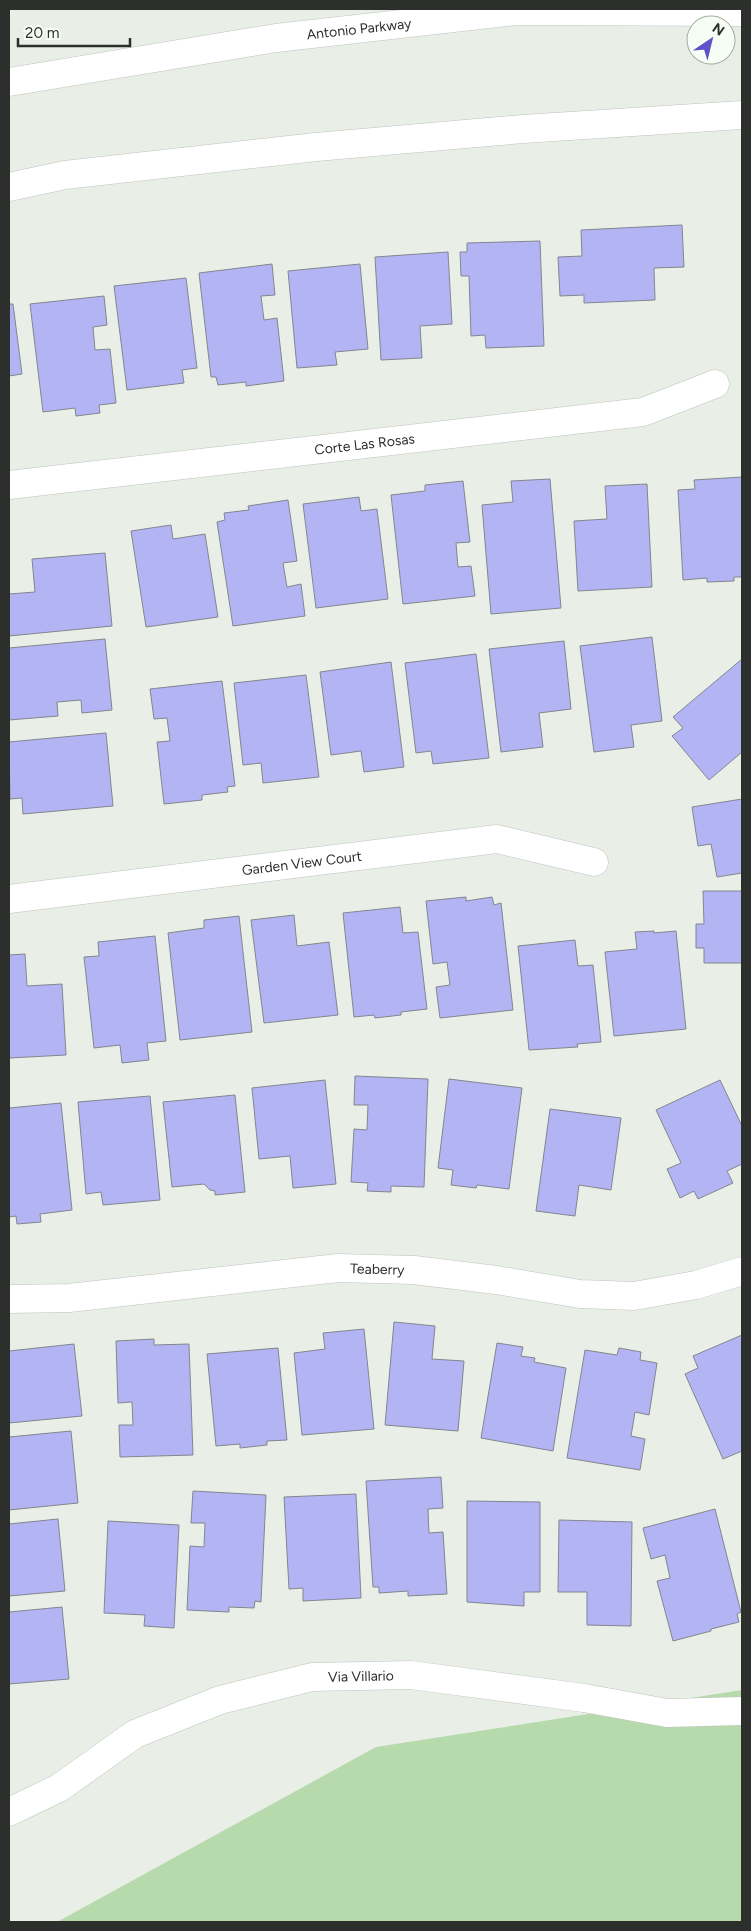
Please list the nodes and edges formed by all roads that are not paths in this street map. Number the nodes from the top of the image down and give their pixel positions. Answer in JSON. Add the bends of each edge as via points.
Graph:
{"nodes":[{"id":1,"x":522,"y":10,"type":"edge"},
{"id":2,"x":742,"y":12,"type":"edge"},
{"id":3,"x":9,"y":82,"type":"edge"},
{"id":4,"x":742,"y":115,"type":"edge"},
{"id":5,"x":9,"y":187,"type":"edge"},
{"id":6,"x":715,"y":384,"type":"dead end"},
{"id":7,"x":9,"y":485,"type":"edge"},
{"id":8,"x":594,"y":862,"type":"dead end"},
{"id":9,"x":9,"y":899,"type":"edge"},
{"id":10,"x":742,"y":1271,"type":"edge"},
{"id":11,"x":9,"y":1299,"type":"edge"},
{"id":12,"x":742,"y":1711,"type":"edge"},
{"id":13,"x":9,"y":1812,"type":"edge"}],
"edges":[{"from":1,"to":2,"type":"street","name":"Antonio Parkway"},
{"from":1,"to":3,"type":"street","name":"Antonio Parkway","via":[[276,38]]},
{"from":4,"to":5,"type":"street","via":[[316,147],[65,175]]},
{"from":6,"to":7,"type":"street","name":"Corte Las Rosas","via":[[643,412]]},
{"from":8,"to":9,"type":"street","name":"Garden View Court","via":[[497,839]]},
{"from":10,"to":11,"type":"street","name":"Teaberry","via":[[696,1285],[634,1296],[580,1294],[414,1270],[338,1268],[69,1298]]},
{"from":12,"to":13,"type":"street","name":"Via Villario","via":[[667,1713],[584,1698],[410,1676],[312,1677],[220,1700],[135,1734],[59,1788]]}]}
